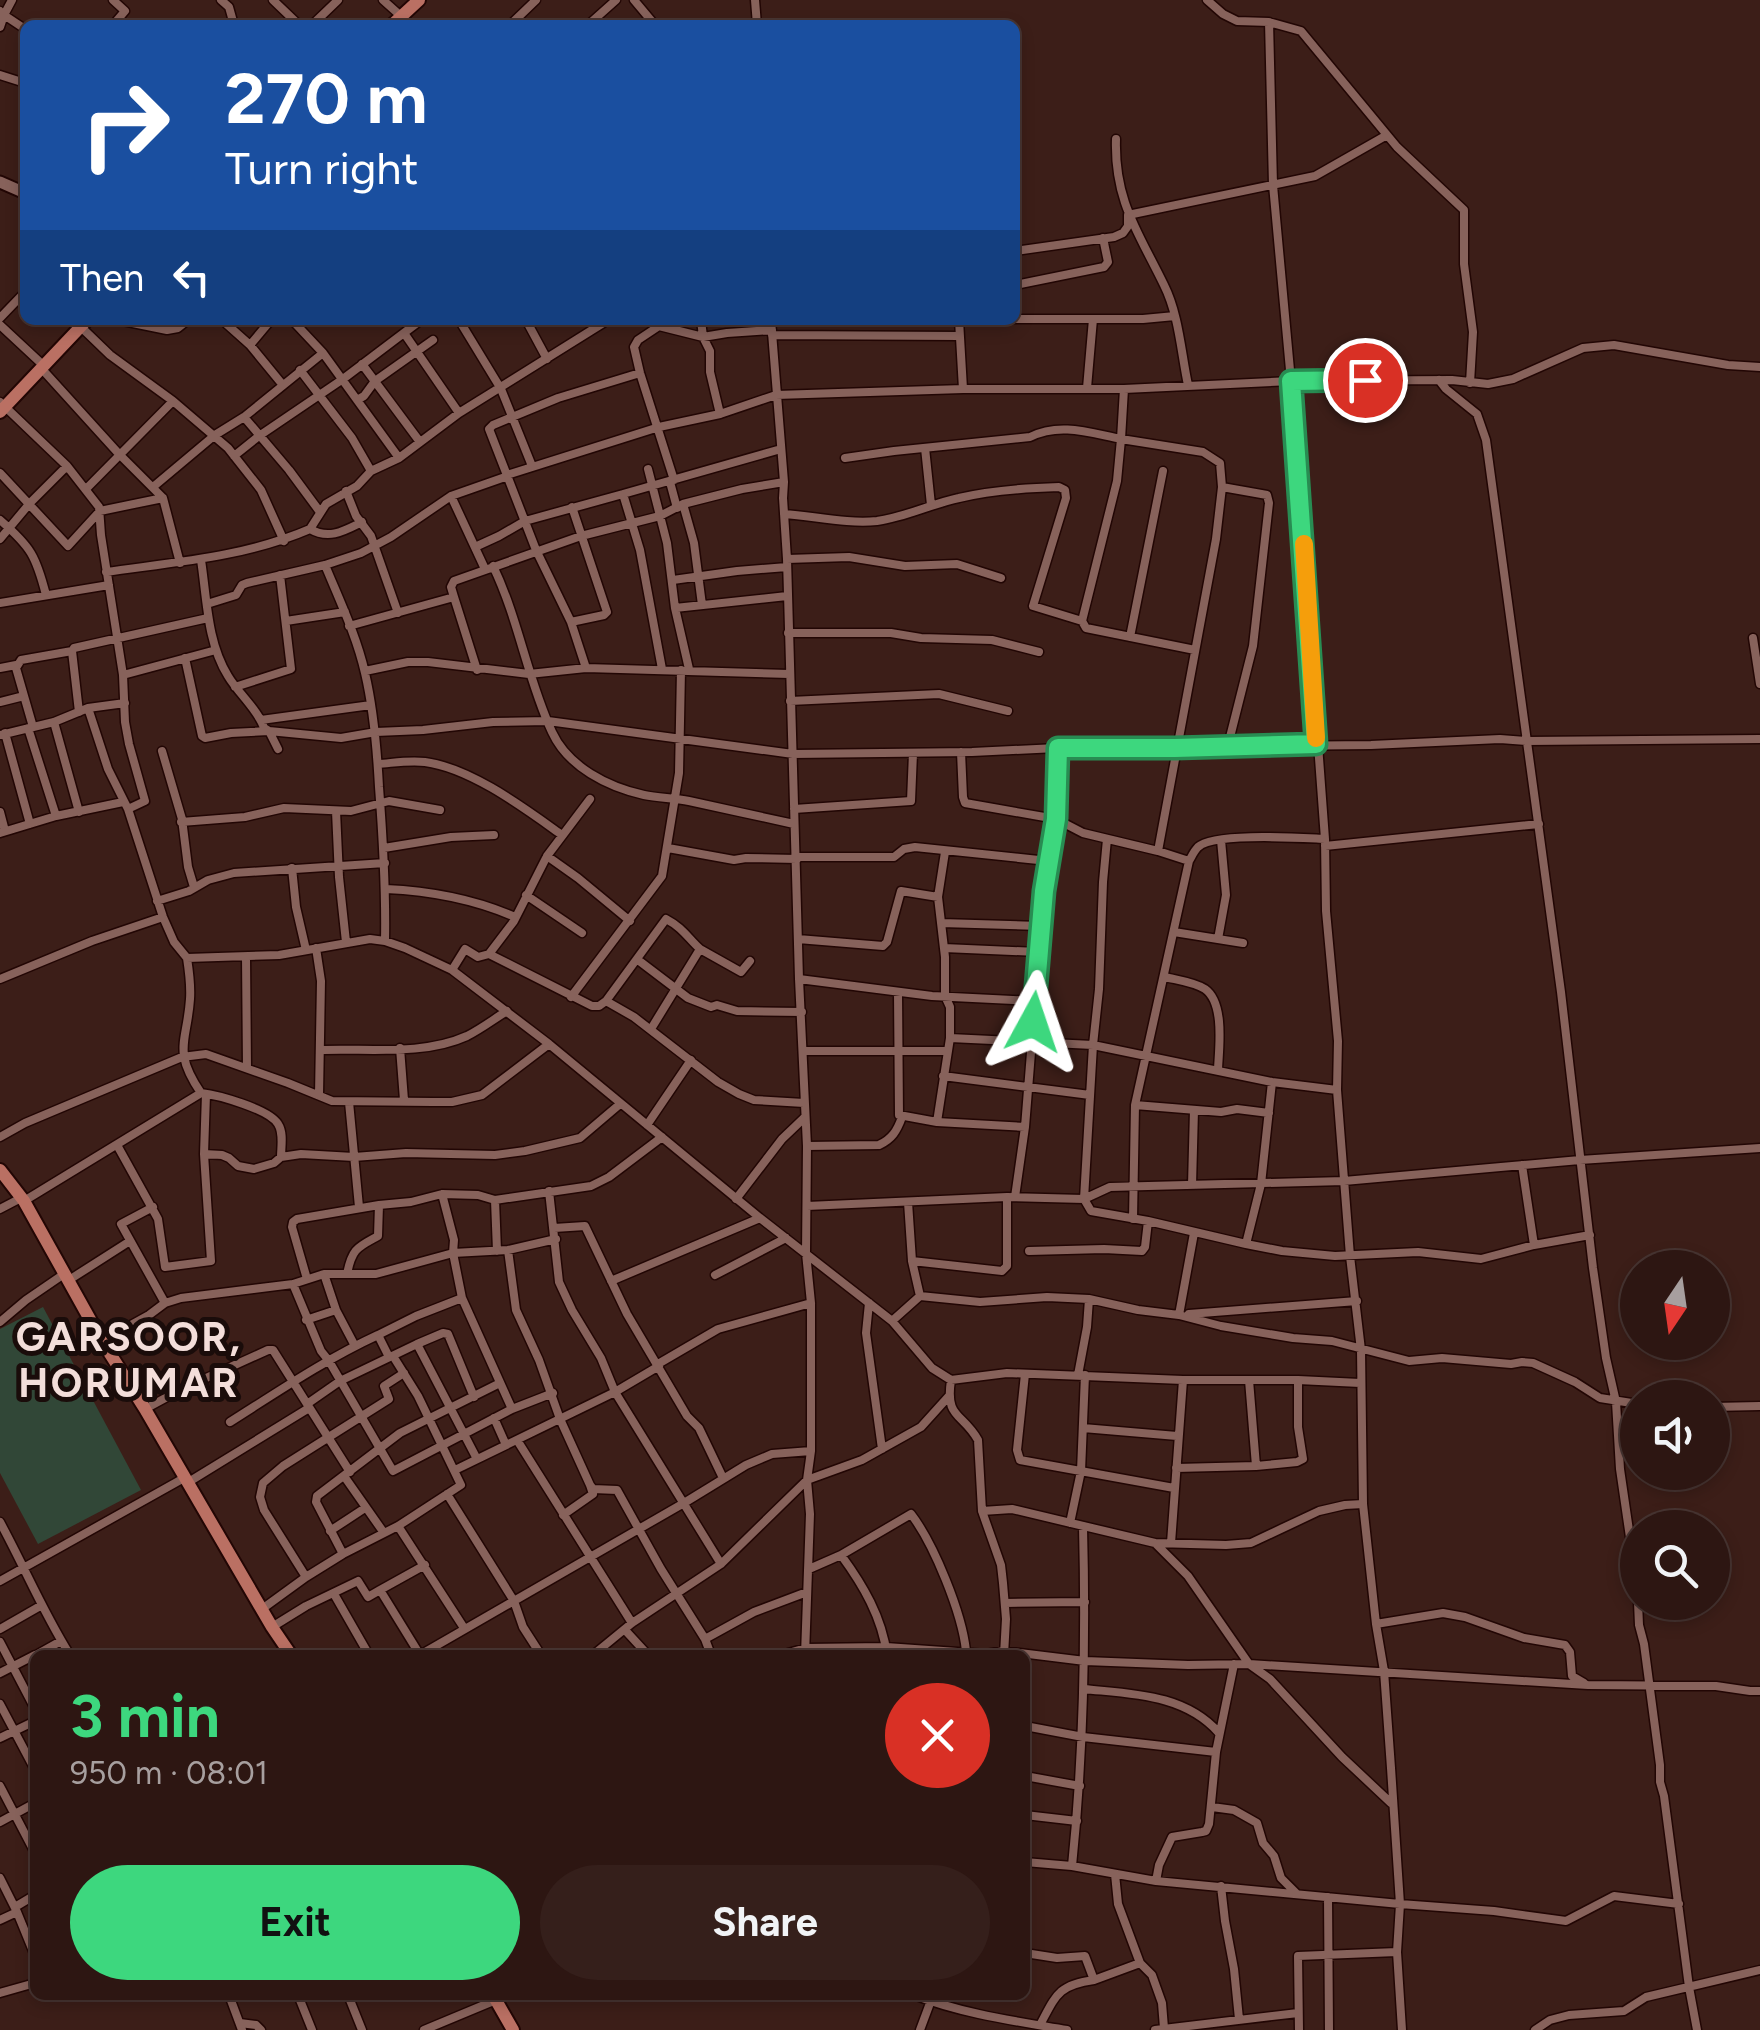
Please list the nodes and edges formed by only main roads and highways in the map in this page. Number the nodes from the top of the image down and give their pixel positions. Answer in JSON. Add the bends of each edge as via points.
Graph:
{"nodes":[{"id":1,"x":419,"y":0,"type":"edge"},
{"id":2,"x":398,"y":20,"type":"edge"},
{"id":3,"x":83,"y":325,"type":"edge"},
{"id":4,"x":2,"y":407,"type":"edge"},
{"id":5,"x":0,"y":1170,"type":"edge"},
{"id":6,"x":288,"y":1650,"type":"edge"},
{"id":7,"x":495,"y":2000,"type":"edge"},
{"id":8,"x":513,"y":2030,"type":"edge"}],
"edges":[{"from":1,"to":2,"type":"main road"},
{"from":3,"to":4,"type":"main road"},
{"from":5,"to":6,"type":"main road"},
{"from":7,"to":8,"type":"main road"}]}
